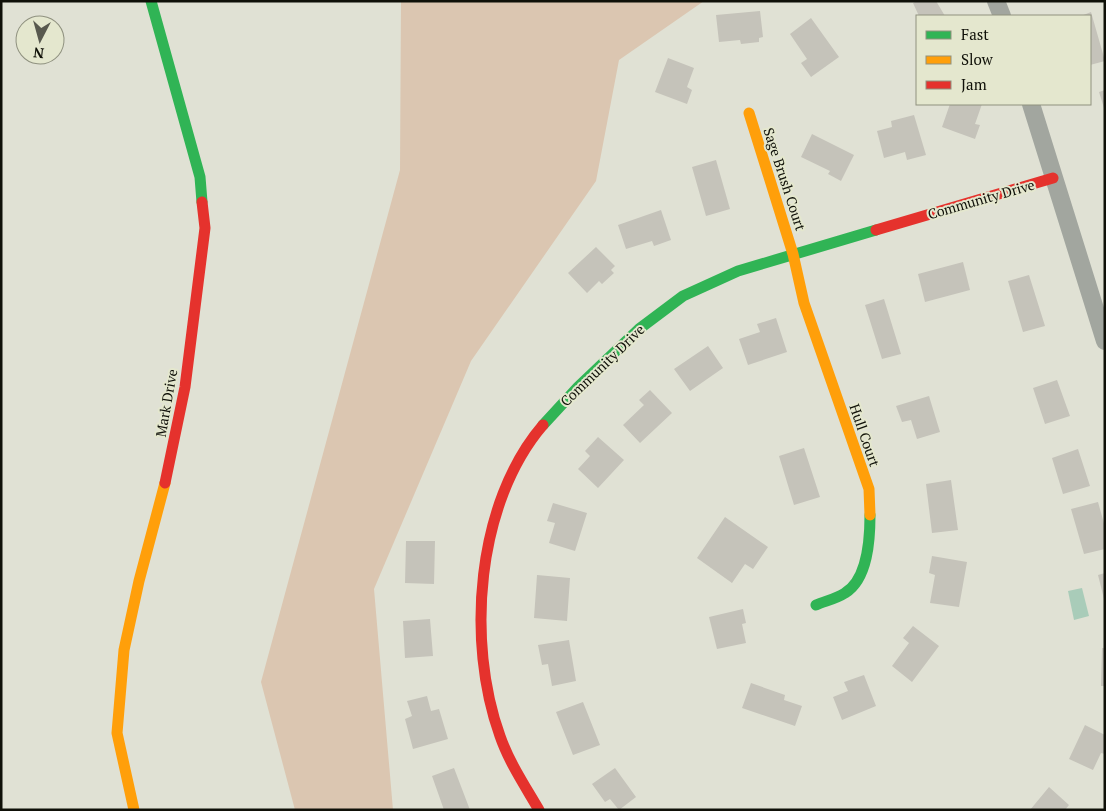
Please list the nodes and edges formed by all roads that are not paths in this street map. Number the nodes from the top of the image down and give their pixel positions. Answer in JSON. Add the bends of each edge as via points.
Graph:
{"nodes":[{"id":1,"x":150,"y":1,"type":"edge"},
{"id":2,"x":996,"y":1,"type":"edge"},
{"id":3,"x":1002,"y":15,"type":"edge"},
{"id":4,"x":1031,"y":105,"type":"edge"},
{"id":5,"x":749,"y":113,"type":"dead end"},
{"id":6,"x":1052,"y":178,"type":"junction"},
{"id":7,"x":793,"y":254,"type":"junction"},
{"id":8,"x":1105,"y":341,"type":"edge"},
{"id":9,"x":816,"y":605,"type":"dead end"},
{"id":10,"x":134,"y":810,"type":"edge"},
{"id":11,"x":539,"y":810,"type":"edge"}],
"edges":[{"from":1,"to":10,"type":"street","name":"Mark Drive","via":[[200,177],[205,228],[185,386],[167,476],[124,650],[117,733]]},
{"from":2,"to":3,"type":"street"},
{"from":4,"to":6,"type":"street","name":"Community Drive"},
{"from":5,"to":7,"type":"street","name":"Sage Brush Court"},
{"from":6,"to":7,"type":"street","name":"Community Drive"},
{"from":6,"to":8,"type":"street","name":"Community Drive"},
{"from":7,"to":9,"type":"street","name":"Hull Court","via":[[804,303],[869,489],[864,567],[846,593]]},
{"from":7,"to":11,"type":"street","name":"Community Drive","via":[[691,291],[643,325],[546,421],[511,472],[498,502],[490,534],[482,611],[483,649],[486,685],[500,735]]}]}
